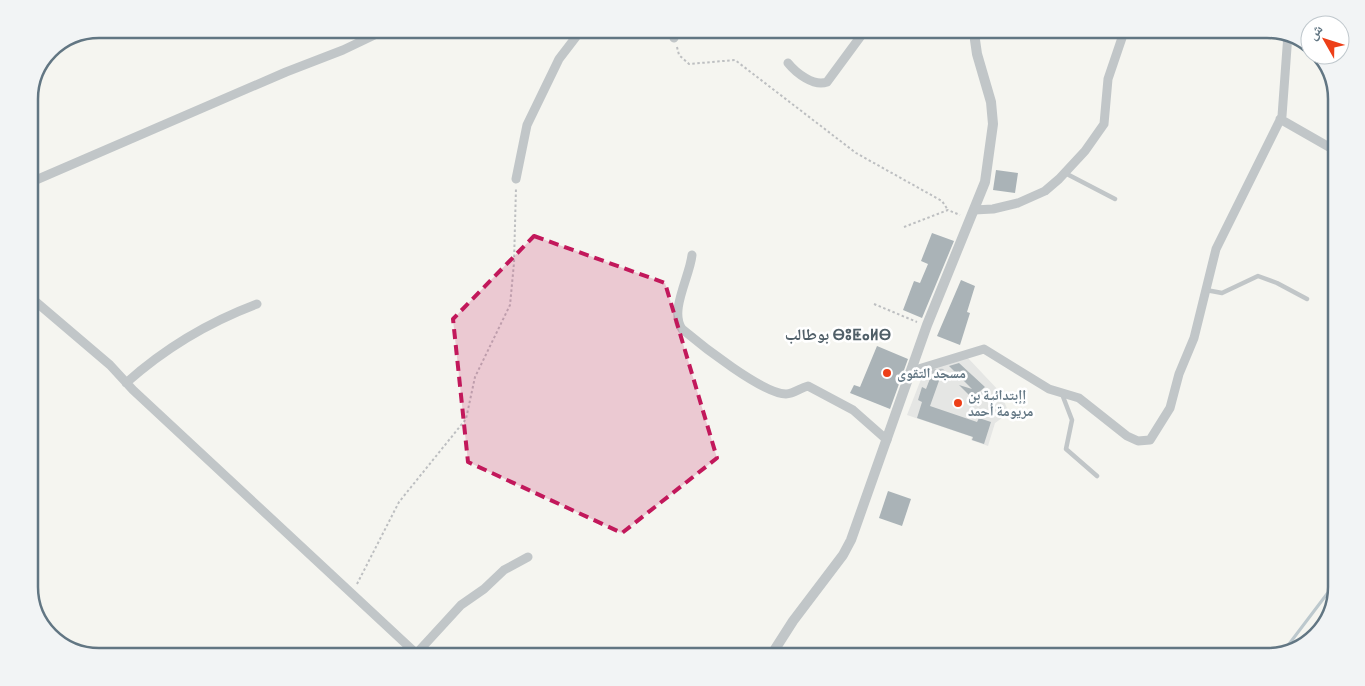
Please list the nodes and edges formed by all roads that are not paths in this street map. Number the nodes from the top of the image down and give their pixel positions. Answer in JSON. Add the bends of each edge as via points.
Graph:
{"nodes":[{"id":1,"x":368,"y":38,"type":"edge"},
{"id":2,"x":575,"y":38,"type":"edge"},
{"id":3,"x":859,"y":38,"type":"edge"},
{"id":4,"x":975,"y":38,"type":"edge"},
{"id":5,"x":1122,"y":38,"type":"edge"},
{"id":6,"x":1288,"y":42,"type":"edge"},
{"id":7,"x":788,"y":63,"type":"dead end"},
{"id":8,"x":1280,"y":119,"type":"junction"},
{"id":9,"x":1327,"y":147,"type":"edge"},
{"id":10,"x":1065,"y":173,"type":"junction"},
{"id":11,"x":38,"y":179,"type":"edge"},
{"id":12,"x":516,"y":179,"type":"road end"},
{"id":13,"x":1115,"y":199,"type":"dead end"},
{"id":14,"x":972,"y":215,"type":"junction"},
{"id":15,"x":692,"y":255,"type":"dead end"},
{"id":16,"x":1206,"y":290,"type":"junction"},
{"id":17,"x":1308,"y":299,"type":"dead end"},
{"id":18,"x":38,"y":304,"type":"edge"},
{"id":19,"x":257,"y":304,"type":"dead end"},
{"id":20,"x":915,"y":370,"type":"junction"},
{"id":21,"x":947,"y":379,"type":"dead end"},
{"id":22,"x":126,"y":383,"type":"junction"},
{"id":23,"x":1062,"y":393,"type":"junction"},
{"id":24,"x":887,"y":440,"type":"junction"},
{"id":25,"x":1097,"y":476,"type":"dead end"},
{"id":26,"x":528,"y":557,"type":"dead end"},
{"id":27,"x":410,"y":648,"type":"edge"},
{"id":28,"x":425,"y":648,"type":"edge"},
{"id":29,"x":776,"y":648,"type":"edge"}],
"edges":[{"from":1,"to":11,"type":"street"},
{"from":2,"to":12,"type":"street","via":[[559,59],[527,125]]},
{"from":3,"to":7,"type":"street","via":[[827,82],[822,84],[797,73]]},
{"from":4,"to":14,"type":"street","via":[[991,102],[993,124],[985,182]]},
{"from":5,"to":10,"type":"street","via":[[1108,79],[1104,124]]},
{"from":6,"to":8,"type":"street","via":[[1284,105]]},
{"from":8,"to":9,"type":"street"},
{"from":8,"to":16,"type":"street","via":[[1216,249]]},
{"from":10,"to":13,"type":"lane"},
{"from":10,"to":14,"type":"street","via":[[1045,191],[1018,203]]},
{"from":14,"to":20,"type":"street","via":[[927,326]]},
{"from":15,"to":24,"type":"street","via":[[678,308],[682,329],[756,382],[789,394],[808,386],[853,410]]},
{"from":16,"to":17,"type":"lane","via":[[1222,293],[1258,276]]},
{"from":16,"to":23,"type":"street","via":[[1200,319],[1170,408],[1150,440],[1138,441],[1127,436],[1079,398]]},
{"from":18,"to":22,"type":"street","via":[[110,365]]},
{"from":19,"to":22,"type":"street","via":[[186,338],[152,360]]},
{"from":20,"to":21,"type":"lane","via":[[942,371]]},
{"from":20,"to":23,"type":"street","via":[[984,349],[1036,382]]},
{"from":20,"to":24,"type":"street"},
{"from":22,"to":27,"type":"street"},
{"from":23,"to":25,"type":"lane","via":[[1072,420],[1066,449]]},
{"from":24,"to":29,"type":"street","via":[[843,555],[792,621]]},
{"from":26,"to":28,"type":"street","via":[[504,570],[461,605]]}]}
